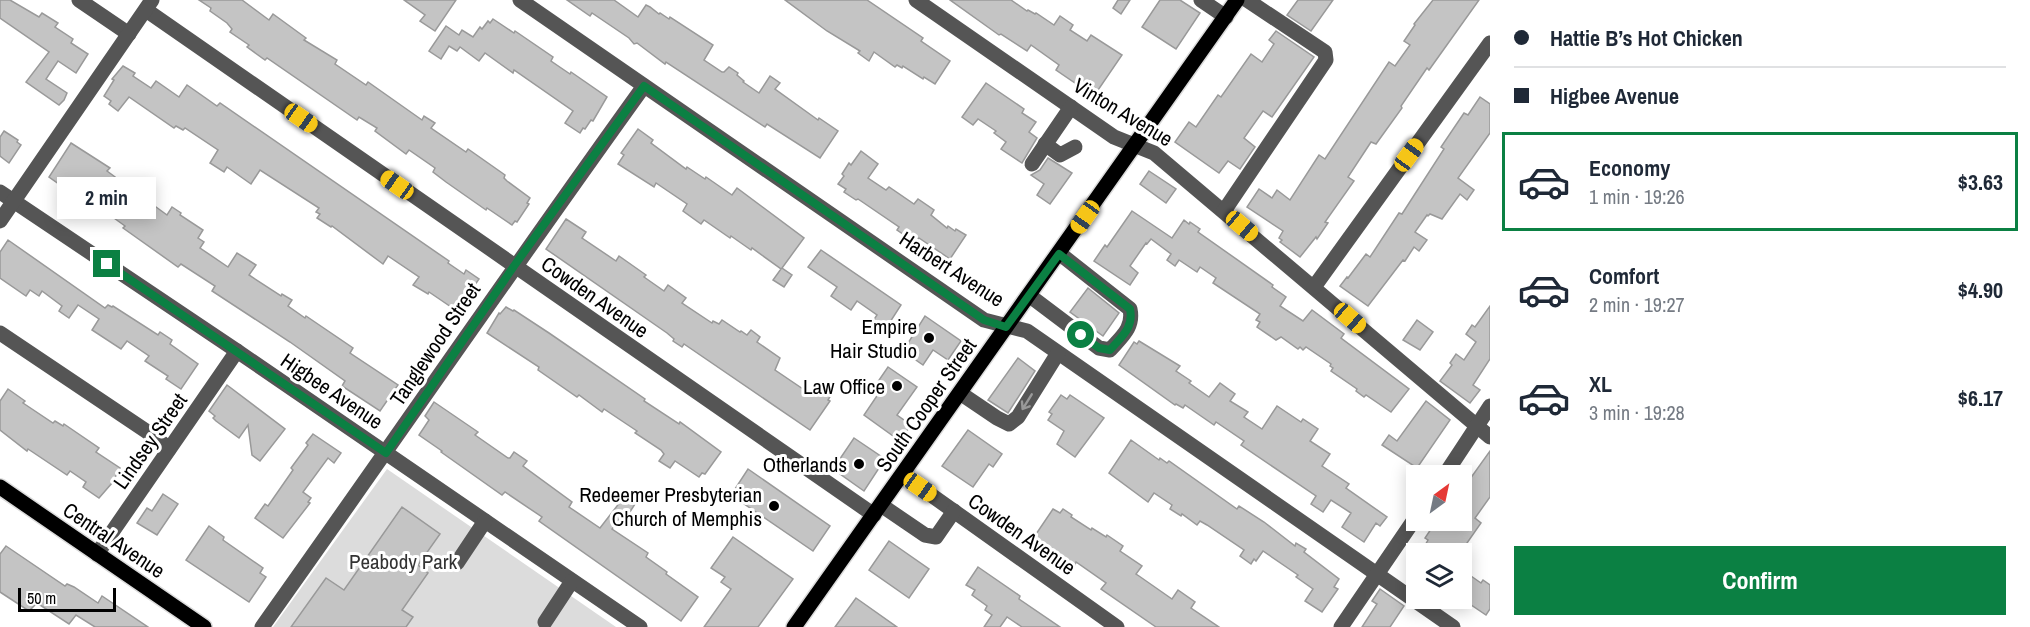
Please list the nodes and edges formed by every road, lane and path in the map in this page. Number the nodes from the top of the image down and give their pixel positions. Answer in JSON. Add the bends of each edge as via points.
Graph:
{"nodes":[{"id":1,"x":79,"y":0,"type":"edge"},
{"id":2,"x":520,"y":0,"type":"edge"},
{"id":3,"x":916,"y":0,"type":"edge"},
{"id":4,"x":1201,"y":0,"type":"edge"},
{"id":5,"x":1237,"y":0,"type":"edge"},
{"id":6,"x":1247,"y":0,"type":"edge"},
{"id":7,"x":149,"y":5,"type":"edge"},
{"id":8,"x":1226,"y":17,"type":"junction"},
{"id":9,"x":129,"y":34,"type":"junction"},
{"id":10,"x":1490,"y":42,"type":"edge"},
{"id":11,"x":644,"y":86,"type":"junction"},
{"id":12,"x":1071,"y":107,"type":"junction"},
{"id":13,"x":1045,"y":144,"type":"junction"},
{"id":14,"x":1135,"y":145,"type":"junction"},
{"id":15,"x":1075,"y":147,"type":"dead end"},
{"id":16,"x":1032,"y":164,"type":"dead end"},
{"id":17,"x":0,"y":192,"type":"edge"},
{"id":18,"x":14,"y":201,"type":"junction"},
{"id":19,"x":1224,"y":212,"type":"junction"},
{"id":20,"x":0,"y":221,"type":"edge"},
{"id":21,"x":1059,"y":254,"type":"junction"},
{"id":22,"x":514,"y":266,"type":"junction"},
{"id":23,"x":1314,"y":287,"type":"junction"},
{"id":24,"x":1030,"y":296,"type":"junction"},
{"id":25,"x":1006,"y":327,"type":"junction"},
{"id":26,"x":0,"y":333,"type":"edge"},
{"id":27,"x":237,"y":351,"type":"junction"},
{"id":28,"x":1058,"y":352,"type":"junction"},
{"id":29,"x":960,"y":393,"type":"junction"},
{"id":30,"x":1490,"y":406,"type":"edge"},
{"id":31,"x":1476,"y":427,"type":"junction"},
{"id":32,"x":1490,"y":437,"type":"edge"},
{"id":33,"x":169,"y":449,"type":"junction"},
{"id":34,"x":386,"y":453,"type":"junction"},
{"id":35,"x":1451,"y":465,"type":"edge"},
{"id":36,"x":903,"y":476,"type":"junction"},
{"id":37,"x":0,"y":487,"type":"edge"},
{"id":38,"x":878,"y":510,"type":"junction"},
{"id":39,"x":954,"y":511,"type":"junction"},
{"id":40,"x":485,"y":521,"type":"junction"},
{"id":41,"x":1407,"y":531,"type":"edge"},
{"id":42,"x":97,"y":554,"type":"junction"},
{"id":43,"x":457,"y":563,"type":"dead end"},
{"id":44,"x":1377,"y":575,"type":"junction"},
{"id":45,"x":572,"y":581,"type":"junction"},
{"id":46,"x":545,"y":622,"type":"dead end"},
{"id":47,"x":204,"y":627,"type":"edge"},
{"id":48,"x":262,"y":627,"type":"edge"},
{"id":49,"x":640,"y":627,"type":"edge"},
{"id":50,"x":794,"y":627,"type":"edge"},
{"id":51,"x":1117,"y":627,"type":"edge"},
{"id":52,"x":1341,"y":627,"type":"edge"},
{"id":53,"x":1453,"y":627,"type":"edge"}],
"edges":[{"from":1,"to":9,"type":"street"},
{"from":2,"to":11,"type":"street","name":"Harbert Avenue"},
{"from":3,"to":12,"type":"street","name":"Vinton Avenue"},
{"from":4,"to":8,"type":"street"},
{"from":5,"to":8,"type":"main road","name":"South Cooper Street"},
{"from":6,"to":19,"type":"street","via":[[1325,52],[1326,60]]},
{"from":7,"to":9,"type":"street"},
{"from":7,"to":22,"type":"street","name":"Cowden Avenue"},
{"from":8,"to":14,"type":"main road","name":"South Cooper Street"},
{"from":9,"to":18,"type":"street"},
{"from":10,"to":23,"type":"street"},
{"from":11,"to":22,"type":"street","name":"Tanglewood Street"},
{"from":11,"to":25,"type":"street","name":"Harbert Avenue","via":[[984,320]]},
{"from":12,"to":13,"type":"street"},
{"from":12,"to":14,"type":"street","name":"Vinton Avenue","via":[[1114,137]]},
{"from":13,"to":15,"type":"street","via":[[1060,155]]},
{"from":13,"to":16,"type":"street"},
{"from":14,"to":19,"type":"street","name":"Vinton Avenue","via":[[1154,153]]},
{"from":14,"to":21,"type":"main road","name":"South Cooper Street"},
{"from":17,"to":18,"type":"street","name":"Higbee Avenue"},
{"from":18,"to":20,"type":"street"},
{"from":18,"to":27,"type":"street","name":"Higbee Avenue"},
{"from":19,"to":23,"type":"street","name":"Vinton Avenue"},
{"from":21,"to":24,"type":"main road","name":"South Cooper Street"},
{"from":21,"to":24,"type":"street","via":[[1130,309],[1130,327],[1110,350],[1099,348]]},
{"from":22,"to":34,"type":"street","name":"Tanglewood Street"},
{"from":22,"to":38,"type":"street","name":"Cowden Avenue"},
{"from":23,"to":31,"type":"street","name":"Vinton Avenue"},
{"from":24,"to":25,"type":"main road","name":"South Cooper Street"},
{"from":25,"to":28,"type":"street","name":"Harbert Avenue","via":[[1027,331]]},
{"from":25,"to":29,"type":"main road","name":"South Cooper Street"},
{"from":26,"to":33,"type":"street"},
{"from":27,"to":33,"type":"street","name":"Lindsey Street"},
{"from":27,"to":34,"type":"street","name":"Higbee Avenue"},
{"from":28,"to":29,"type":"street","one_way":true,"via":[[1010,424]]},
{"from":28,"to":44,"type":"street","name":"Harbert Avenue"},
{"from":29,"to":36,"type":"main road","name":"South Cooper Street"},
{"from":30,"to":31,"type":"street"},
{"from":31,"to":32,"type":"street","name":"Vinton Avenue"},
{"from":31,"to":35,"type":"street"},
{"from":33,"to":42,"type":"street","name":"Lindsey Street"},
{"from":34,"to":40,"type":"street","name":"Higbee Avenue"},
{"from":34,"to":48,"type":"street","name":"Tanglewood Street"},
{"from":36,"to":38,"type":"main road","name":"South Cooper Street"},
{"from":36,"to":39,"type":"street","name":"Cowden Avenue"},
{"from":37,"to":42,"type":"main road","name":"Central Avenue"},
{"from":38,"to":39,"type":"street","name":"Cowden Avenue","via":[[936,537]]},
{"from":38,"to":50,"type":"main road","name":"South Cooper Street"},
{"from":39,"to":51,"type":"street","name":"Cowden Avenue"},
{"from":40,"to":43,"type":"street"},
{"from":40,"to":45,"type":"street","name":"Higbee Avenue"},
{"from":41,"to":44,"type":"street"},
{"from":42,"to":47,"type":"main road","name":"Central Avenue"},
{"from":44,"to":52,"type":"street"},
{"from":44,"to":53,"type":"street","name":"Harbert Avenue"},
{"from":45,"to":46,"type":"street"},
{"from":45,"to":49,"type":"street","name":"Higbee Avenue"}]}
